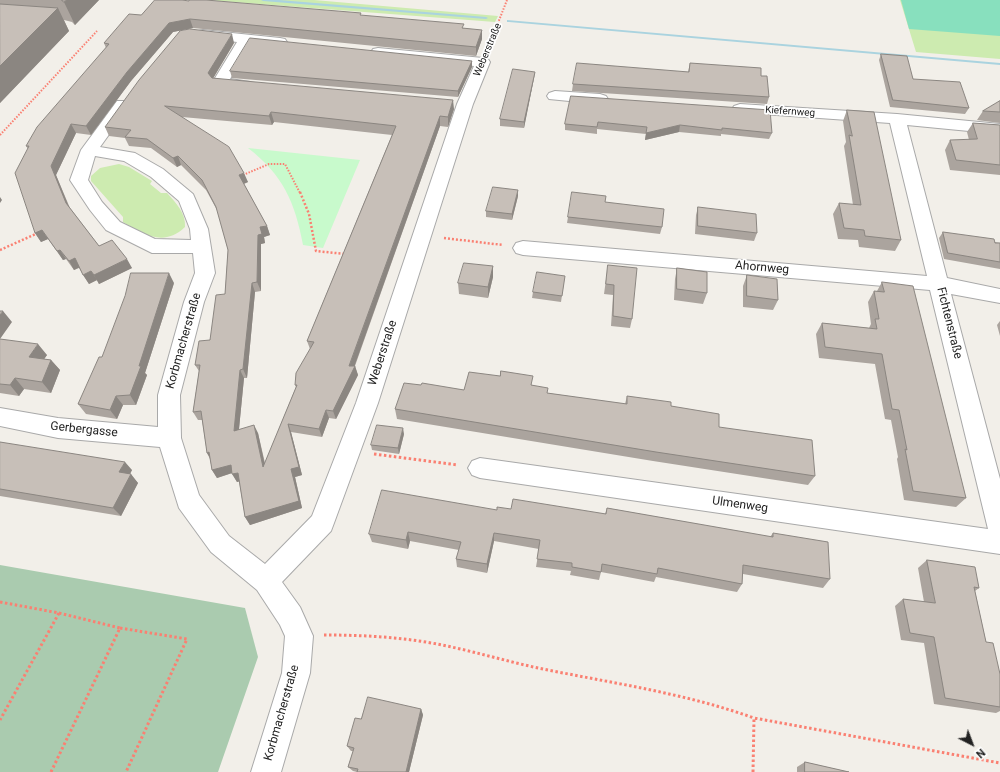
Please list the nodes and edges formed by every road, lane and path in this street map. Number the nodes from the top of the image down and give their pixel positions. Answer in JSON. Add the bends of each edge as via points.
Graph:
{"nodes":[{"id":1,"x":507,"y":0,"type":"edge"},
{"id":2,"x":97,"y":31,"type":"dead end"},
{"id":3,"x":186,"y":35,"type":"edge"},
{"id":4,"x":246,"y":39,"type":"junction"},
{"id":5,"x":294,"y":44,"type":"edge"},
{"id":6,"x":364,"y":50,"type":"edge"},
{"id":7,"x":483,"y":62,"type":"junction"},
{"id":8,"x":258,"y":86,"type":"edge"},
{"id":9,"x":132,"y":91,"type":"edge"},
{"id":10,"x":555,"y":96,"type":"dead end"},
{"id":11,"x":618,"y":100,"type":"edge"},
{"id":12,"x":729,"y":108,"type":"edge"},
{"id":13,"x":897,"y":119,"type":"junction"},
{"id":14,"x":1000,"y":129,"type":"edge"},
{"id":15,"x":0,"y":135,"type":"edge"},
{"id":16,"x":88,"y":150,"type":"junction"},
{"id":17,"x":242,"y":175,"type":"edge"},
{"id":18,"x":41,"y":231,"type":"edge"},
{"id":19,"x":422,"y":235,"type":"junction"},
{"id":20,"x":202,"y":247,"type":"junction"},
{"id":21,"x":522,"y":248,"type":"joint"},
{"id":22,"x":0,"y":250,"type":"edge"},
{"id":23,"x":346,"y":254,"type":"edge"},
{"id":24,"x":939,"y":284,"type":"junction"},
{"id":25,"x":1000,"y":296,"type":"edge"},
{"id":26,"x":0,"y":417,"type":"edge"},
{"id":27,"x":169,"y":438,"type":"junction"},
{"id":28,"x":350,"y":450,"type":"junction"},
{"id":29,"x":480,"y":468,"type":"joint"},
{"id":30,"x":1000,"y":527,"type":"edge"},
{"id":31,"x":1000,"y":542,"type":"edge"},
{"id":32,"x":266,"y":582,"type":"junction"},
{"id":33,"x":0,"y":602,"type":"edge"},
{"id":34,"x":59,"y":613,"type":"junction"},
{"id":35,"x":120,"y":628,"type":"junction"},
{"id":36,"x":299,"y":636,"type":"junction"},
{"id":37,"x":754,"y":718,"type":"junction"},
{"id":38,"x":0,"y":720,"type":"edge"},
{"id":39,"x":1000,"y":763,"type":"edge"},
{"id":40,"x":51,"y":772,"type":"edge"},
{"id":41,"x":126,"y":772,"type":"edge"},
{"id":42,"x":266,"y":772,"type":"edge"},
{"id":43,"x":753,"y":772,"type":"edge"}],
"edges":[{"from":1,"to":7,"type":"path","name":"Weberstraße"},
{"from":2,"to":15,"type":"path"},
{"from":3,"to":4,"type":"street","via":[[193,33]]},
{"from":4,"to":5,"type":"street"},
{"from":4,"to":8,"type":"street","via":[[220,83]]},
{"from":6,"to":7,"type":"street"},
{"from":7,"to":19,"type":"street","name":"Weberstraße","via":[[458,103]]},
{"from":9,"to":16,"type":"street"},
{"from":10,"to":11,"type":"street"},
{"from":12,"to":13,"type":"street","name":"Kiefernweg"},
{"from":13,"to":14,"type":"street","name":"Kiefernweg"},
{"from":13,"to":24,"type":"street","name":"Fichtenstraße"},
{"from":16,"to":20,"type":"street","name":"Korbmacherstraße","via":[[128,157],[157,173],[186,198],[199,229]]},
{"from":16,"to":20,"type":"street","via":[[79,180],[113,226],[152,246]]},
{"from":17,"to":23,"type":"path","via":[[270,164],[285,164],[289,176],[302,195],[315,238],[316,251]]},
{"from":18,"to":22,"type":"path"},
{"from":19,"to":21,"type":"path"},
{"from":19,"to":28,"type":"street","name":"Weberstraße"},
{"from":20,"to":27,"type":"street","name":"Korbmacherstraße","via":[[205,273],[194,302],[169,395]]},
{"from":21,"to":24,"type":"street","name":"Ahornweg"},
{"from":24,"to":25,"type":"street","name":"Ahornweg"},
{"from":24,"to":30,"type":"street","name":"Fichtenstraße"},
{"from":26,"to":27,"type":"street","name":"Gerbergasse","via":[[58,428]]},
{"from":27,"to":32,"type":"street","name":"Korbmacherstraße","via":[[188,500],[220,544]]},
{"from":28,"to":29,"type":"path"},
{"from":28,"to":32,"type":"street","name":"Weberstraße","via":[[322,523]]},
{"from":29,"to":31,"type":"street","name":"Ulmenweg"},
{"from":32,"to":36,"type":"street","name":"Korbmacherstraße","via":[[290,616]]},
{"from":33,"to":34,"type":"path"},
{"from":34,"to":35,"type":"path"},
{"from":34,"to":38,"type":"path"},
{"from":35,"to":40,"type":"path"},
{"from":35,"to":41,"type":"path","via":[[187,639]]},
{"from":36,"to":37,"type":"path","via":[[375,635],[431,643],[521,665],[665,691],[731,708]]},
{"from":36,"to":42,"type":"street","name":"Korbmacherstraße","via":[[296,673]]},
{"from":37,"to":39,"type":"path"},
{"from":37,"to":43,"type":"path"}]}
